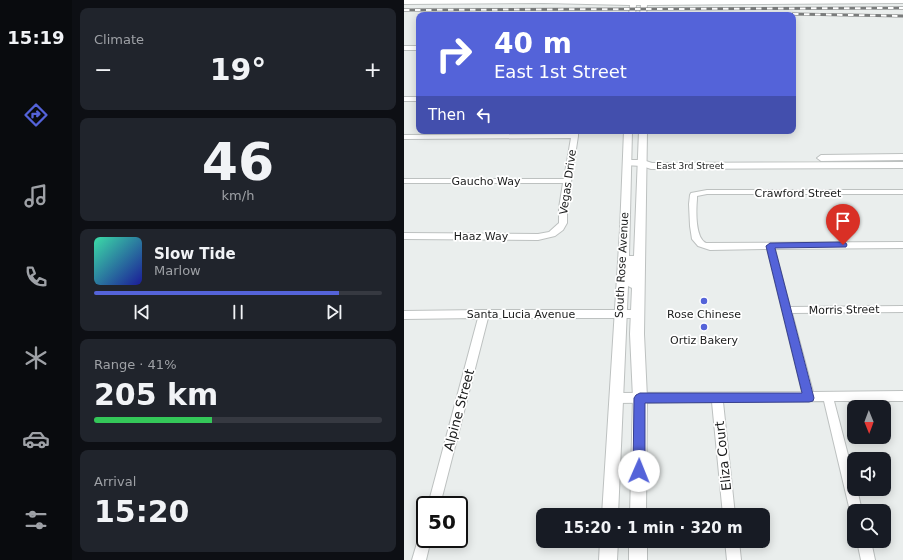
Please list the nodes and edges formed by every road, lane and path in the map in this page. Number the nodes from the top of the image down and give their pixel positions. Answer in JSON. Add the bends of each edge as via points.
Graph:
{"nodes":[{"id":1,"x":617,"y":0,"type":"edge"},
{"id":2,"x":723,"y":0,"type":"edge"},
{"id":3,"x":542,"y":1,"type":"junction"},
{"id":4,"x":633,"y":1,"type":"edge"},
{"id":5,"x":644,"y":1,"type":"edge"},
{"id":6,"x":765,"y":1,"type":"junction"},
{"id":7,"x":841,"y":1,"type":"edge"},
{"id":8,"x":903,"y":1,"type":"edge"},
{"id":9,"x":404,"y":2,"type":"edge"},
{"id":10,"x":632,"y":12,"type":"edge"},
{"id":11,"x":643,"y":12,"type":"edge"},
{"id":12,"x":404,"y":48,"type":"edge"},
{"id":13,"x":416,"y":48,"type":"edge"},
{"id":14,"x":404,"y":99,"type":"edge"},
{"id":15,"x":416,"y":99,"type":"edge"},
{"id":16,"x":532,"y":134,"type":"edge"},
{"id":17,"x":575,"y":134,"type":"edge"},
{"id":18,"x":628,"y":134,"type":"edge"},
{"id":19,"x":643,"y":134,"type":"edge"},
{"id":20,"x":404,"y":137,"type":"edge"},
{"id":21,"x":903,"y":157,"type":"edge"},
{"id":22,"x":627,"y":163,"type":"junction"},
{"id":23,"x":643,"y":163,"type":"junction"},
{"id":24,"x":903,"y":165,"type":"edge"},
{"id":25,"x":404,"y":181,"type":"edge"},
{"id":26,"x":567,"y":181,"type":"junction"},
{"id":27,"x":903,"y":192,"type":"edge"},
{"id":28,"x":625,"y":230,"type":"junction"},
{"id":29,"x":556,"y":232,"type":"joint"},
{"id":30,"x":404,"y":236,"type":"edge"},
{"id":31,"x":903,"y":245,"type":"edge"},
{"id":32,"x":770,"y":246,"type":"junction"},
{"id":33,"x":639,"y":287,"type":"junction"},
{"id":34,"x":903,"y":309,"type":"edge"},
{"id":35,"x":786,"y":310,"type":"junction"},
{"id":36,"x":619,"y":313,"type":"junction"},
{"id":37,"x":484,"y":314,"type":"junction"},
{"id":38,"x":638,"y":314,"type":"junction"},
{"id":39,"x":404,"y":315,"type":"edge"},
{"id":40,"x":903,"y":396,"type":"edge"},
{"id":41,"x":717,"y":397,"type":"junction"},
{"id":42,"x":828,"y":397,"type":"junction"},
{"id":43,"x":615,"y":398,"type":"junction"},
{"id":44,"x":640,"y":398,"type":"junction"},
{"id":45,"x":809,"y":398,"type":"junction"},
{"id":46,"x":436,"y":496,"type":"edge"},
{"id":47,"x":854,"y":504,"type":"edge"},
{"id":48,"x":610,"y":508,"type":"edge"},
{"id":49,"x":638,"y":508,"type":"edge"},
{"id":50,"x":728,"y":508,"type":"edge"},
{"id":51,"x":422,"y":548,"type":"edge"},
{"id":52,"x":609,"y":548,"type":"edge"},
{"id":53,"x":638,"y":548,"type":"edge"},
{"id":54,"x":733,"y":548,"type":"edge"},
{"id":55,"x":865,"y":548,"type":"edge"},
{"id":56,"x":419,"y":560,"type":"edge"},
{"id":57,"x":608,"y":560,"type":"edge"},
{"id":58,"x":638,"y":560,"type":"edge"},
{"id":59,"x":734,"y":560,"type":"edge"},
{"id":60,"x":868,"y":560,"type":"edge"}],
"edges":[{"from":1,"to":3,"type":"main road"},
{"from":2,"to":6,"type":"main road"},
{"from":3,"to":4,"type":"main road"},
{"from":3,"to":9,"type":"main road"},
{"from":4,"to":5,"type":"main road"},
{"from":4,"to":10,"type":"main road"},
{"from":5,"to":6,"type":"main road"},
{"from":5,"to":11,"type":"main road"},
{"from":6,"to":7,"type":"main road"},
{"from":7,"to":8,"type":"main road"},
{"from":12,"to":13,"type":"street"},
{"from":14,"to":15,"type":"street"},
{"from":16,"to":20,"type":"street"},
{"from":17,"to":26,"type":"street","name":"Vegas Drive"},
{"from":18,"to":22,"type":"main road","name":"South Rose Avenue"},
{"from":19,"to":23,"type":"main road","name":"South Rose Avenue"},
{"from":21,"to":23,"type":"street","name":"East 3rd Street","via":[[656,159]]},
{"from":22,"to":23,"type":"street"},
{"from":22,"to":28,"type":"main road","name":"South Rose Avenue"},
{"from":23,"to":24,"type":"street","name":"East 3rd Street","via":[[651,166]]},
{"from":23,"to":33,"type":"main road","name":"South Rose Avenue"},
{"from":25,"to":26,"type":"street","name":"Gaucho Way"},
{"from":26,"to":29,"type":"street","name":"Vegas Drive","via":[[562,208],[563,223]]},
{"from":27,"to":32,"type":"street","name":"Crawford Street","via":[[707,192],[694,195],[692,204],[695,234],[700,244],[710,247]]},
{"from":28,"to":33,"type":"main road","via":[[632,236],[630,281]]},
{"from":28,"to":36,"type":"main road","name":"South Rose Avenue"},
{"from":29,"to":30,"type":"street","name":"Haaz Way","via":[[538,237]]},
{"from":31,"to":32,"type":"street"},
{"from":32,"to":35,"type":"street"},
{"from":33,"to":38,"type":"main road","name":"South Rose Avenue"},
{"from":34,"to":35,"type":"street","name":"Morris Street"},
{"from":35,"to":45,"type":"street"},
{"from":36,"to":37,"type":"street","name":"Santa Lucia Avenue"},
{"from":36,"to":38,"type":"street","name":"Santa Lucia Avenue"},
{"from":36,"to":43,"type":"main road","name":"South Rose Avenue"},
{"from":37,"to":39,"type":"street","name":"Santa Lucia Avenue"},
{"from":37,"to":46,"type":"street","name":"Alpine Street"},
{"from":38,"to":44,"type":"main road","name":"South Rose Avenue"},
{"from":40,"to":42,"type":"street"},
{"from":41,"to":44,"type":"street"},
{"from":41,"to":45,"type":"street"},
{"from":41,"to":50,"type":"street","name":"Eliza Court"},
{"from":42,"to":45,"type":"street"},
{"from":42,"to":47,"type":"street"},
{"from":43,"to":44,"type":"street"},
{"from":43,"to":48,"type":"main road","name":"South Rose Avenue"},
{"from":44,"to":49,"type":"main road","name":"South Rose Avenue"},
{"from":51,"to":56,"type":"street"},
{"from":52,"to":57,"type":"main road"},
{"from":53,"to":58,"type":"main road"},
{"from":54,"to":59,"type":"street"},
{"from":55,"to":60,"type":"street"}]}
